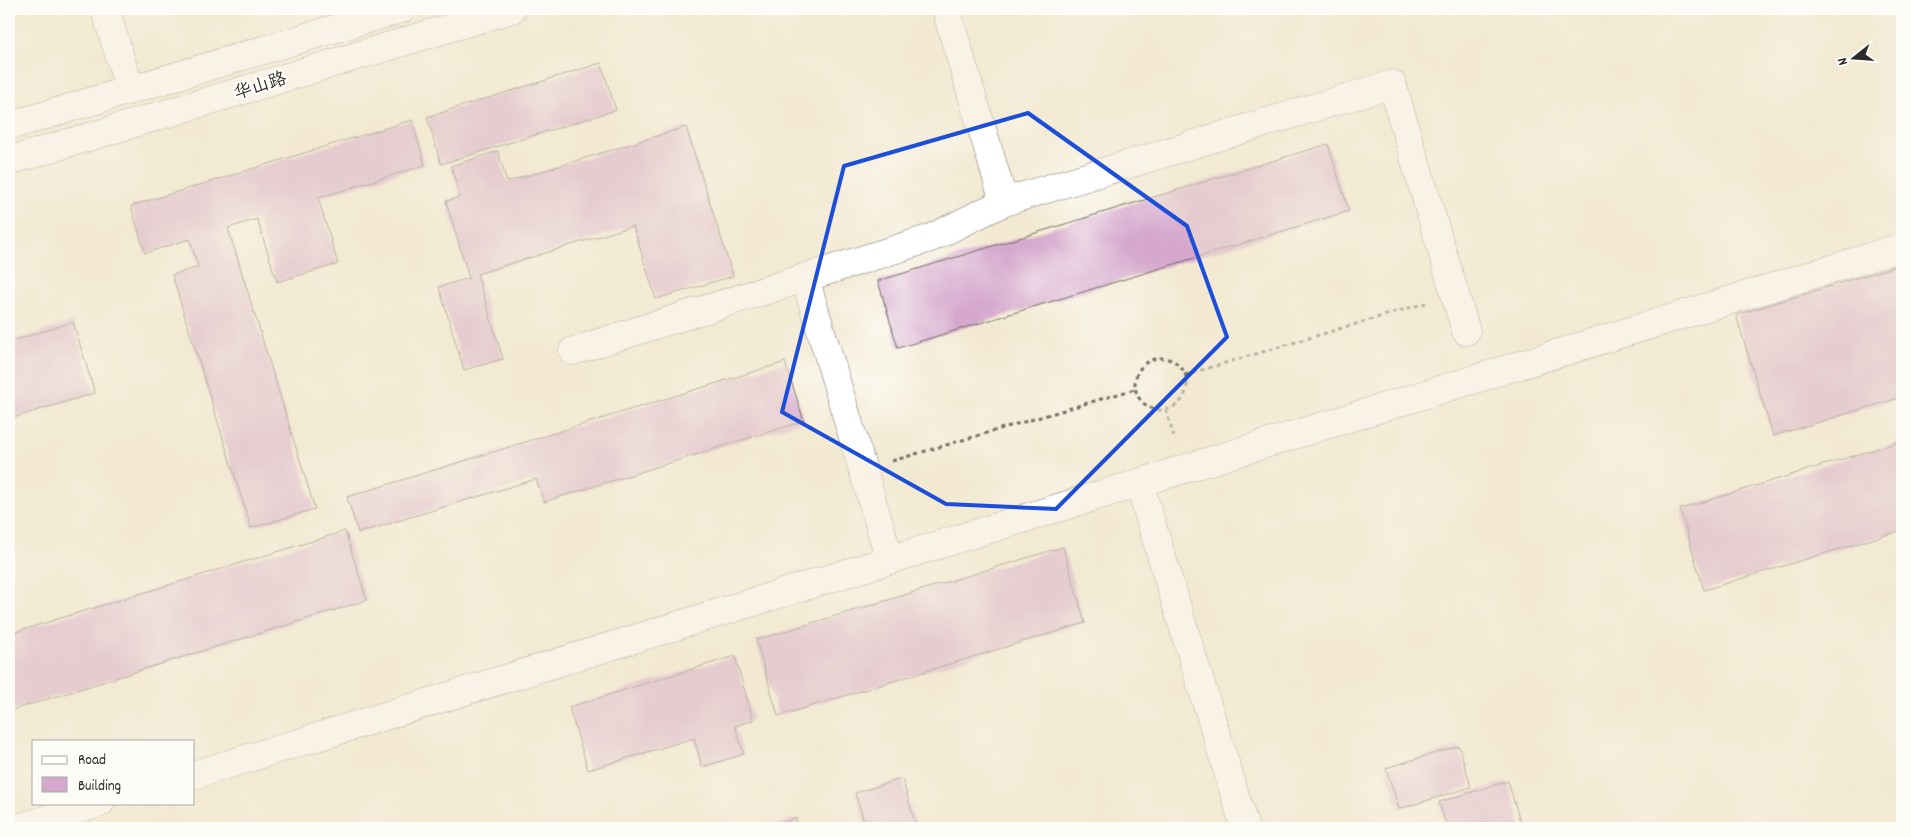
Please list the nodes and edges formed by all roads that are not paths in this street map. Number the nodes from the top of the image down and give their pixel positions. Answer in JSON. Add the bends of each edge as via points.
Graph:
{"nodes":[{"id":1,"x":105,"y":9,"type":"edge"},
{"id":2,"x":401,"y":9,"type":"edge"},
{"id":3,"x":512,"y":9,"type":"edge"},
{"id":4,"x":946,"y":9,"type":"edge"},
{"id":5,"x":130,"y":90,"type":"junction"},
{"id":6,"x":9,"y":126,"type":"edge"},
{"id":7,"x":9,"y":161,"type":"edge"},
{"id":8,"x":1004,"y":202,"type":"junction"},
{"id":9,"x":1902,"y":247,"type":"edge"},
{"id":10,"x":806,"y":278,"type":"junction"},
{"id":11,"x":1466,"y":331,"type":"dead end"},
{"id":12,"x":574,"y":351,"type":"dead end"},
{"id":13,"x":1139,"y":483,"type":"junction"},
{"id":14,"x":890,"y":560,"type":"junction"},
{"id":15,"x":195,"y":775,"type":"edge"},
{"id":16,"x":97,"y":804,"type":"edge"},
{"id":17,"x":18,"y":828,"type":"edge"},
{"id":18,"x":1245,"y":828,"type":"edge"}],
"edges":[{"from":1,"to":5,"type":"street"},
{"from":2,"to":5,"type":"street","name":"华山路"},
{"from":3,"to":7,"type":"street","name":"华山路"},
{"from":4,"to":8,"type":"street"},
{"from":5,"to":6,"type":"street","name":"华山路"},
{"from":8,"to":10,"type":"street","via":[[931,238]]},
{"from":8,"to":11,"type":"street","via":[[1392,84]]},
{"from":9,"to":13,"type":"street"},
{"from":10,"to":12,"type":"street"},
{"from":10,"to":14,"type":"street"},
{"from":13,"to":14,"type":"street"},
{"from":13,"to":18,"type":"street"},
{"from":14,"to":15,"type":"street"},
{"from":16,"to":17,"type":"street"}]}
